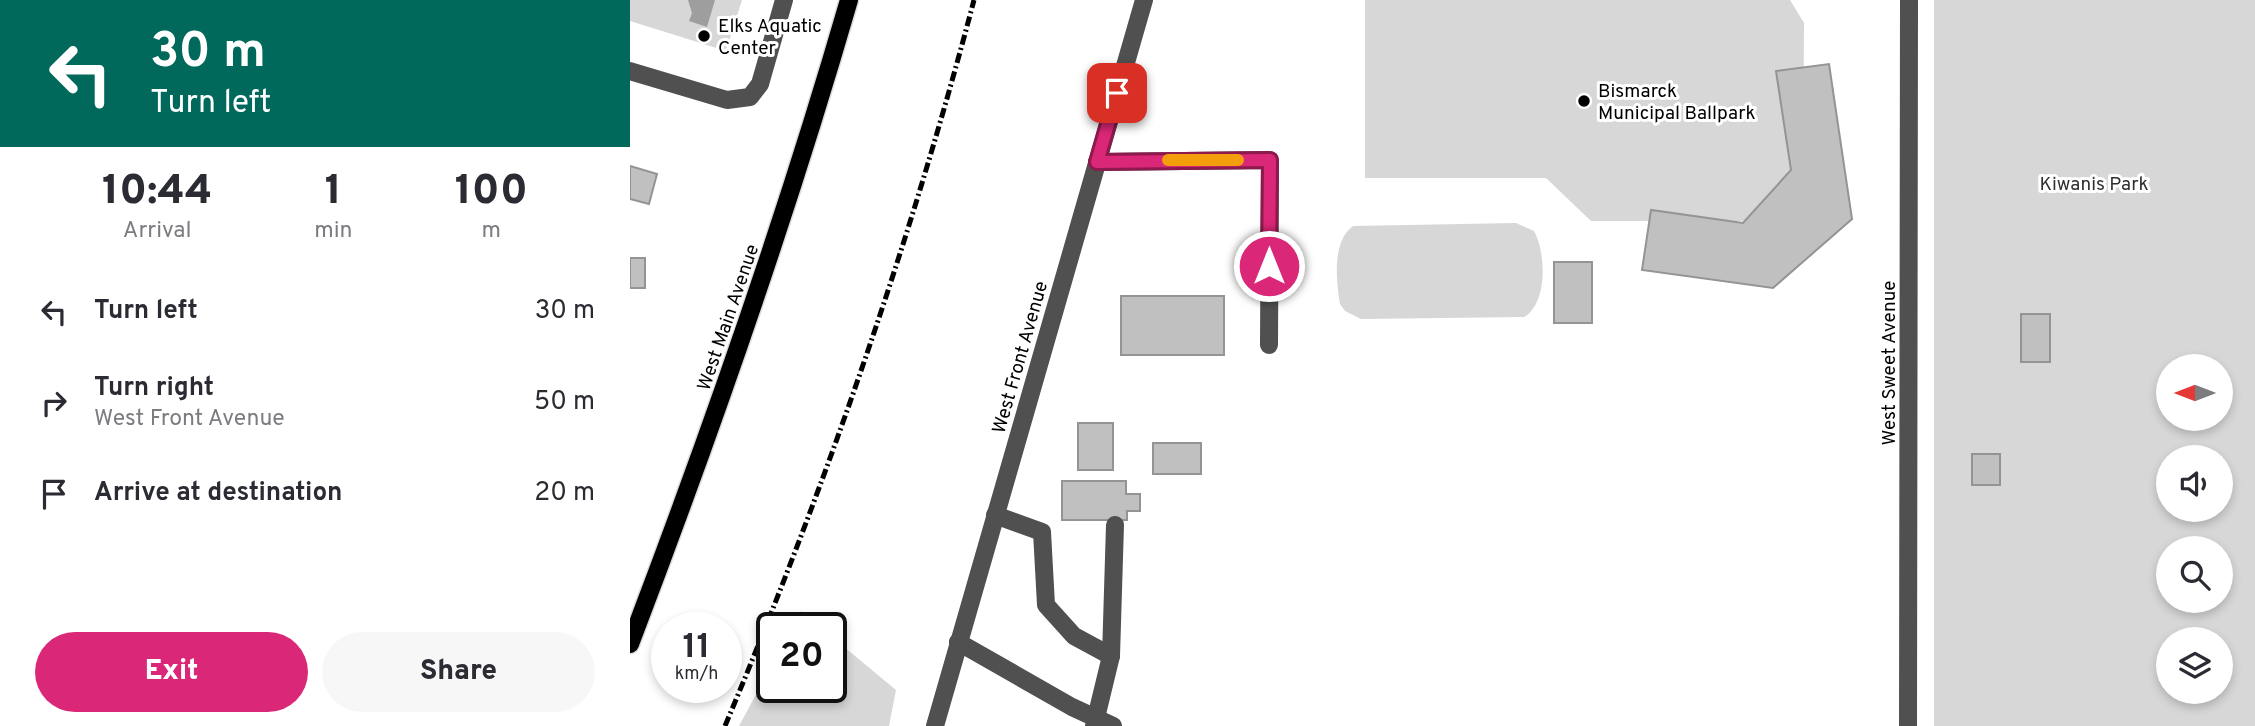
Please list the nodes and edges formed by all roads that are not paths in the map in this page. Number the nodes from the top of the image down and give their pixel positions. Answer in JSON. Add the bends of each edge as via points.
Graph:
{"nodes":[{"id":1,"x":784,"y":0,"type":"edge"},
{"id":2,"x":849,"y":0,"type":"edge"},
{"id":3,"x":1144,"y":0,"type":"edge"},
{"id":4,"x":1909,"y":0,"type":"edge"},
{"id":5,"x":630,"y":71,"type":"edge"},
{"id":6,"x":1097,"y":162,"type":"junction"},
{"id":7,"x":1269,"y":345,"type":"dead end"},
{"id":8,"x":995,"y":516,"type":"junction"},
{"id":9,"x":1115,"y":526,"type":"dead end"},
{"id":10,"x":958,"y":642,"type":"junction"},
{"id":11,"x":630,"y":644,"type":"edge"},
{"id":12,"x":1111,"y":656,"type":"junction"},
{"id":13,"x":1094,"y":722,"type":"edge"},
{"id":14,"x":934,"y":726,"type":"edge"},
{"id":15,"x":1113,"y":726,"type":"edge"},
{"id":16,"x":1908,"y":726,"type":"edge"}],
"edges":[{"from":1,"to":5,"type":"street","via":[[760,83],[750,97],[727,100]]},
{"from":2,"to":11,"type":"main road","name":"West Main Avenue","via":[[765,271]]},
{"from":3,"to":6,"type":"street","name":"West Front Avenue"},
{"from":4,"to":16,"type":"street","name":"West Sweet Avenue"},
{"from":6,"to":7,"type":"street","via":[[1270,160]]},
{"from":6,"to":8,"type":"street","name":"West Front Avenue"},
{"from":8,"to":10,"type":"street","name":"West Front Avenue"},
{"from":8,"to":12,"type":"street","via":[[1042,532],[1046,605],[1074,636]]},
{"from":9,"to":12,"type":"street"},
{"from":10,"to":13,"type":"street"},
{"from":10,"to":14,"type":"street","name":"West Front Avenue"},
{"from":12,"to":13,"type":"street"},
{"from":13,"to":15,"type":"street"}]}
